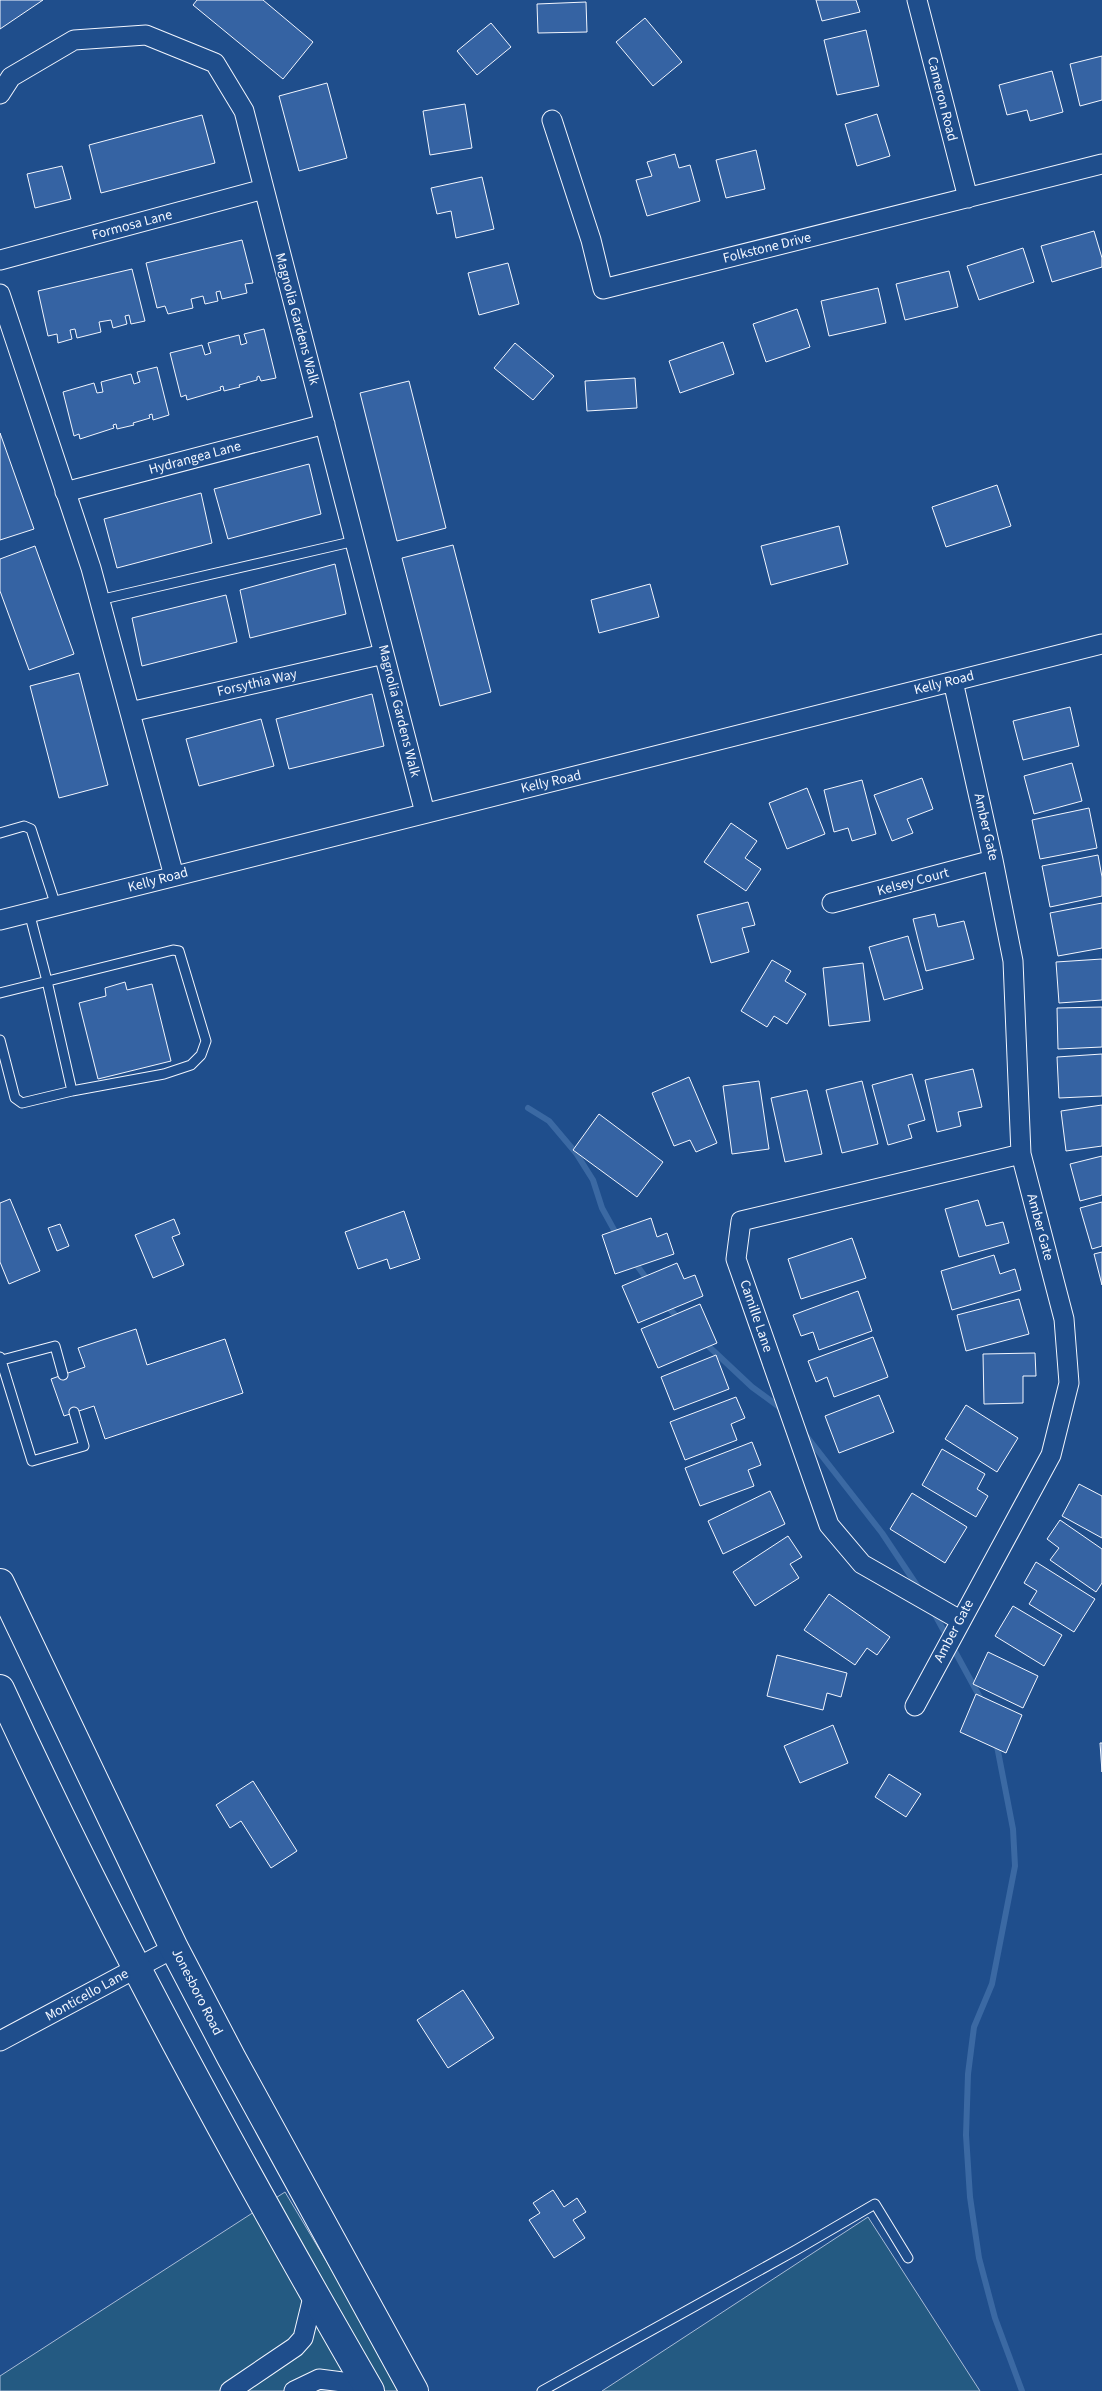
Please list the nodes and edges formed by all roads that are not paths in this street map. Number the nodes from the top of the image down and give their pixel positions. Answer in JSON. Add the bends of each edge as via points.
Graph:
{"nodes":[{"id":1,"x":917,"y":0,"type":"edge"},
{"id":2,"x":0,"y":94,"type":"edge"},
{"id":3,"x":552,"y":120,"type":"dead end"},
{"id":4,"x":1102,"y":164,"type":"edge"},
{"id":5,"x":264,"y":189,"type":"junction"},
{"id":6,"x":968,"y":198,"type":"junction"},
{"id":7,"x":0,"y":260,"type":"edge"},
{"id":8,"x":0,"y":294,"type":"edge"},
{"id":9,"x":325,"y":424,"type":"junction"},
{"id":10,"x":65,"y":492,"type":"junction"},
{"id":11,"x":355,"y":541,"type":"junction"},
{"id":12,"x":99,"y":600,"type":"junction"},
{"id":13,"x":1102,"y":644,"type":"edge"},
{"id":14,"x":384,"y":654,"type":"junction"},
{"id":15,"x":952,"y":681,"type":"junction"},
{"id":16,"x":130,"y":712,"type":"junction"},
{"id":17,"x":424,"y":812,"type":"junction"},
{"id":18,"x":0,"y":833,"type":"edge"},
{"id":19,"x":994,"y":860,"type":"junction"},
{"id":20,"x":174,"y":876,"type":"junction"},
{"id":21,"x":832,"y":904,"type":"dead end"},
{"id":22,"x":56,"y":906,"type":"junction"},
{"id":23,"x":29,"y":912,"type":"junction"},
{"id":24,"x":0,"y":920,"type":"edge"},
{"id":25,"x":48,"y":981,"type":"junction"},
{"id":26,"x":0,"y":993,"type":"edge"},
{"id":27,"x":0,"y":1040,"type":"edge"},
{"id":28,"x":72,"y":1090,"type":"junction"},
{"id":29,"x":1021,"y":1154,"type":"junction"},
{"id":30,"x":1,"y":1358,"type":"edge"},
{"id":31,"x":63,"y":1375,"type":"dead end"},
{"id":32,"x":74,"y":1412,"type":"dead end"},
{"id":33,"x":0,"y":1583,"type":"edge"},
{"id":34,"x":960,"y":1620,"type":"junction"},
{"id":35,"x":0,"y":1689,"type":"edge"},
{"id":36,"x":915,"y":1706,"type":"dead end"},
{"id":37,"x":174,"y":1948,"type":"junction"},
{"id":38,"x":136,"y":1968,"type":"junction"},
{"id":39,"x":0,"y":2041,"type":"edge"},
{"id":40,"x":908,"y":2258,"type":"dead end"},
{"id":41,"x":314,"y":2292,"type":"junction"},
{"id":42,"x":368,"y":2388,"type":"edge"},
{"id":43,"x":230,"y":2391,"type":"edge"},
{"id":44,"x":294,"y":2391,"type":"edge"},
{"id":45,"x":414,"y":2391,"type":"edge"},
{"id":46,"x":542,"y":2391,"type":"edge"}],
"edges":[{"from":1,"to":6,"type":"street","name":"Cameron Road"},
{"from":2,"to":5,"type":"street","name":"Magnolia Gardens Walk","via":[[11,77],[74,40],[146,35],[215,63],[244,111]]},
{"from":3,"to":6,"type":"street","name":"Folkstone Drive","via":[[591,240],[603,289]]},
{"from":4,"to":6,"type":"street","name":"Folkstone Drive"},
{"from":5,"to":7,"type":"street","name":"Formosa Lane"},
{"from":5,"to":9,"type":"street","name":"Magnolia Gardens Walk"},
{"from":8,"to":10,"type":"street"},
{"from":9,"to":10,"type":"street","name":"Hydrangea Lane"},
{"from":9,"to":11,"type":"street","name":"Magnolia Gardens Walk"},
{"from":10,"to":12,"type":"street"},
{"from":11,"to":12,"type":"lane"},
{"from":11,"to":14,"type":"street","name":"Magnolia Gardens Walk"},
{"from":12,"to":16,"type":"street"},
{"from":13,"to":15,"type":"street","name":"Kelly Road"},
{"from":14,"to":16,"type":"street","name":"Forsythia Way"},
{"from":14,"to":17,"type":"street","name":"Magnolia Gardens Walk"},
{"from":15,"to":17,"type":"street","name":"Kelly Road"},
{"from":15,"to":19,"type":"street","name":"Amber Gate"},
{"from":16,"to":20,"type":"street"},
{"from":17,"to":20,"type":"street","name":"Kelly Road"},
{"from":18,"to":22,"type":"lane","via":[[24,826],[31,829]]},
{"from":19,"to":21,"type":"street","name":"Kelsey Court"},
{"from":19,"to":29,"type":"street","name":"Amber Gate","via":[[1013,962]]},
{"from":20,"to":22,"type":"street","name":"Kelly Road"},
{"from":22,"to":23,"type":"street","name":"Kelly Road"},
{"from":23,"to":24,"type":"street","name":"Kelly Road"},
{"from":23,"to":25,"type":"lane"},
{"from":25,"to":26,"type":"lane"},
{"from":25,"to":28,"type":"lane"},
{"from":25,"to":28,"type":"lane","via":[[179,950],[206,1041],[201,1055],[191,1065],[164,1074]]},
{"from":27,"to":28,"type":"lane","via":[[14,1098],[22,1104]]},
{"from":29,"to":34,"type":"street","name":"Amber Gate","via":[[1064,1319],[1069,1383],[1051,1455]]},
{"from":29,"to":34,"type":"street","name":"Camille Lane","via":[[741,1221],[736,1259],[829,1525],[862,1564]]},
{"from":30,"to":31,"type":"lane","via":[[55,1346]]},
{"from":30,"to":32,"type":"lane","via":[[32,1461],[84,1446]]},
{"from":33,"to":37,"type":"main road","name":"Jonesboro Road"},
{"from":34,"to":36,"type":"street","name":"Amber Gate"},
{"from":35,"to":38,"type":"main road","via":[[67,1833]]},
{"from":37,"to":38,"type":"street","name":"Monticello Lane"},
{"from":37,"to":45,"type":"main road","name":"Jonesboro Road"},
{"from":38,"to":39,"type":"street","name":"Monticello Lane"},
{"from":38,"to":41,"type":"main road"},
{"from":40,"to":46,"type":"lane","via":[[875,2204]]},
{"from":41,"to":42,"type":"main road"},
{"from":41,"to":43,"type":"street","via":[[303,2338],[295,2348]]},
{"from":42,"to":44,"type":"street","via":[[319,2379]]}]}
